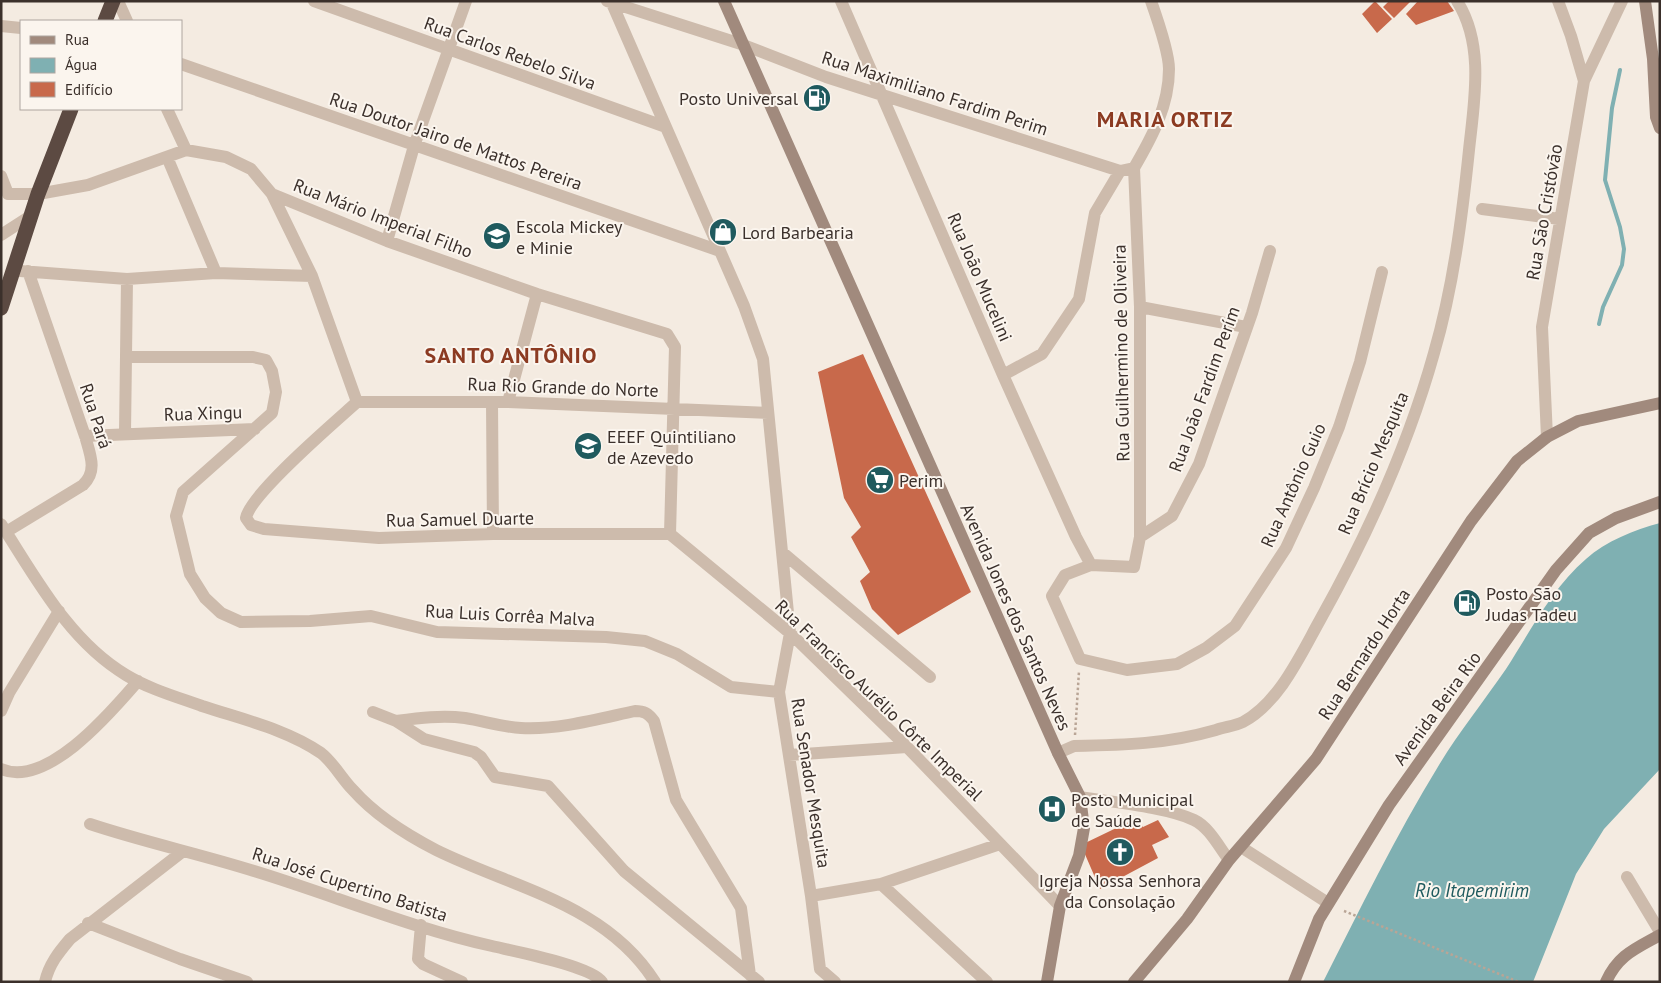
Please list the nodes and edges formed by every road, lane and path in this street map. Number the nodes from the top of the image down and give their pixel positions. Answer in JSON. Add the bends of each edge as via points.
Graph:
{"nodes":[{"id":1,"x":113,"y":1,"type":"edge"},
{"id":2,"x":118,"y":1,"type":"edge"},
{"id":3,"x":314,"y":1,"type":"edge"},
{"id":4,"x":466,"y":1,"type":"edge"},
{"id":5,"x":724,"y":1,"type":"edge"},
{"id":6,"x":842,"y":1,"type":"edge"},
{"id":7,"x":1151,"y":1,"type":"edge"},
{"id":8,"x":1457,"y":1,"type":"edge"},
{"id":9,"x":1558,"y":1,"type":"edge"},
{"id":10,"x":1622,"y":1,"type":"edge"},
{"id":11,"x":1645,"y":1,"type":"edge"},
{"id":12,"x":610,"y":2,"type":"edge"},
{"id":13,"x":104,"y":20,"type":"edge"},
{"id":14,"x":127,"y":20,"type":"edge"},
{"id":15,"x":1,"y":26,"type":"edge"},
{"id":16,"x":20,"y":28,"type":"edge"},
{"id":17,"x":741,"y":44,"type":"junction"},
{"id":18,"x":448,"y":50,"type":"junction"},
{"id":19,"x":182,"y":64,"type":"edge"},
{"id":20,"x":1584,"y":81,"type":"junction"},
{"id":21,"x":882,"y":93,"type":"junction"},
{"id":22,"x":70,"y":110,"type":"edge"},
{"id":23,"x":166,"y":110,"type":"edge"},
{"id":24,"x":666,"y":127,"type":"junction"},
{"id":25,"x":1660,"y":128,"type":"edge"},
{"id":26,"x":414,"y":146,"type":"junction"},
{"id":27,"x":186,"y":150,"type":"junction"},
{"id":28,"x":167,"y":157,"type":"junction"},
{"id":29,"x":1134,"y":168,"type":"junction"},
{"id":30,"x":1120,"y":171,"type":"junction"},
{"id":31,"x":1,"y":176,"type":"edge"},
{"id":32,"x":4,"y":194,"type":"edge"},
{"id":33,"x":38,"y":194,"type":"junction"},
{"id":34,"x":272,"y":194,"type":"junction"},
{"id":35,"x":1482,"y":209,"type":"dead end"},
{"id":36,"x":32,"y":215,"type":"junction"},
{"id":37,"x":1560,"y":220,"type":"junction"},
{"id":38,"x":1,"y":235,"type":"edge"},
{"id":39,"x":388,"y":241,"type":"junction"},
{"id":40,"x":720,"y":250,"type":"junction"},
{"id":41,"x":1270,"y":251,"type":"dead end"},
{"id":42,"x":20,"y":272,"type":"junction"},
{"id":43,"x":1382,"y":272,"type":"dead end"},
{"id":44,"x":216,"y":273,"type":"junction"},
{"id":45,"x":312,"y":276,"type":"junction"},
{"id":46,"x":127,"y":279,"type":"junction"},
{"id":47,"x":536,"y":294,"type":"junction"},
{"id":48,"x":1140,"y":307,"type":"junction"},
{"id":49,"x":1,"y":308,"type":"edge"},
{"id":50,"x":1246,"y":327,"type":"junction"},
{"id":51,"x":128,"y":356,"type":"junction"},
{"id":52,"x":1003,"y":375,"type":"junction"},
{"id":53,"x":357,"y":402,"type":"junction"},
{"id":54,"x":492,"y":402,"type":"junction"},
{"id":55,"x":508,"y":402,"type":"junction"},
{"id":56,"x":1660,"y":403,"type":"edge"},
{"id":57,"x":675,"y":408,"type":"junction"},
{"id":58,"x":768,"y":413,"type":"junction"},
{"id":59,"x":255,"y":429,"type":"junction"},
{"id":60,"x":126,"y":433,"type":"junction"},
{"id":61,"x":85,"y":436,"type":"junction"},
{"id":62,"x":1547,"y":437,"type":"junction"},
{"id":63,"x":1660,"y":502,"type":"edge"},
{"id":64,"x":4,"y":528,"type":"edge"},
{"id":65,"x":493,"y":534,"type":"junction"},
{"id":66,"x":670,"y":534,"type":"junction"},
{"id":67,"x":1140,"y":537,"type":"junction"},
{"id":68,"x":782,"y":552,"type":"junction"},
{"id":69,"x":1091,"y":565,"type":"junction"},
{"id":70,"x":58,"y":612,"type":"junction"},
{"id":71,"x":790,"y":633,"type":"junction"},
{"id":72,"x":1080,"y":659,"type":"junction"},
{"id":73,"x":930,"y":677,"type":"dead end"},
{"id":74,"x":138,"y":681,"type":"junction"},
{"id":75,"x":779,"y":692,"type":"junction"},
{"id":76,"x":1,"y":712,"type":"edge"},
{"id":77,"x":373,"y":712,"type":"dead end"},
{"id":78,"x":396,"y":721,"type":"junction"},
{"id":79,"x":1074,"y":746,"type":"junction"},
{"id":80,"x":907,"y":747,"type":"junction"},
{"id":81,"x":1058,"y":753,"type":"junction"},
{"id":82,"x":789,"y":754,"type":"junction"},
{"id":83,"x":1,"y":769,"type":"edge"},
{"id":84,"x":1080,"y":797,"type":"junction"},
{"id":85,"x":90,"y":824,"type":"dead end"},
{"id":86,"x":1000,"y":844,"type":"junction"},
{"id":87,"x":1241,"y":847,"type":"junction"},
{"id":88,"x":182,"y":852,"type":"junction"},
{"id":89,"x":1229,"y":860,"type":"junction"},
{"id":90,"x":1627,"y":877,"type":"dead end"},
{"id":91,"x":881,"y":884,"type":"junction"},
{"id":92,"x":811,"y":896,"type":"junction"},
{"id":93,"x":1328,"y":903,"type":"junction"},
{"id":94,"x":1060,"y":906,"type":"junction"},
{"id":95,"x":1344,"y":911,"type":"dead end"},
{"id":96,"x":88,"y":923,"type":"junction"},
{"id":97,"x":420,"y":925,"type":"junction"},
{"id":98,"x":1660,"y":934,"type":"edge"},
{"id":99,"x":754,"y":978,"type":"edge"},
{"id":100,"x":600,"y":979,"type":"edge"},
{"id":101,"x":45,"y":982,"type":"edge"},
{"id":102,"x":247,"y":982,"type":"edge"},
{"id":103,"x":462,"y":982,"type":"edge"},
{"id":104,"x":655,"y":982,"type":"edge"},
{"id":105,"x":835,"y":982,"type":"edge"},
{"id":106,"x":987,"y":982,"type":"edge"},
{"id":107,"x":1047,"y":982,"type":"edge"},
{"id":108,"x":1134,"y":982,"type":"edge"},
{"id":109,"x":1294,"y":982,"type":"edge"},
{"id":110,"x":1519,"y":982,"type":"edge"},
{"id":111,"x":1606,"y":982,"type":"edge"}],
"edges":[{"from":1,"to":13,"type":"highway"},
{"from":2,"to":14,"type":"street"},
{"from":3,"to":18,"type":"street","name":"Rua Carlos Rebelo Silva"},
{"from":4,"to":18,"type":"street"},
{"from":5,"to":17,"type":"main road","name":"Avenida Jones dos Santos Neves"},
{"from":6,"to":21,"type":"street","name":"Rua João Mucelini"},
{"from":7,"to":29,"type":"street","via":[[1169,68],[1164,106]]},
{"from":8,"to":79,"type":"street","name":"Rua Brício Mesquita","via":[[1473,46],[1476,84],[1465,192],[1452,267],[1435,351],[1412,423],[1344,577],[1289,676],[1266,704],[1243,722],[1181,740]]},
{"from":9,"to":20,"type":"street"},
{"from":10,"to":20,"type":"street","name":"Rua São Cristóvão"},
{"from":11,"to":25,"type":"main road","via":[[1656,117]]},
{"from":12,"to":17,"type":"street","name":"Rua Maximiliano Fardim Perim"},
{"from":12,"to":24,"type":"street","name":"Rua Senador Mesquita"},
{"from":15,"to":16,"type":"street"},
{"from":17,"to":21,"type":"street","name":"Rua Maximiliano Fardim Perim","via":[[826,77]]},
{"from":17,"to":81,"type":"main road","name":"Avenida Jones dos Santos Neves"},
{"from":18,"to":24,"type":"street","name":"Rua Carlos Rebelo Silva"},
{"from":18,"to":26,"type":"street"},
{"from":19,"to":26,"type":"street","name":"Rua Doutor Jairo de Mattos Pereira"},
{"from":20,"to":37,"type":"street","name":"Rua São Cristóvão"},
{"from":21,"to":30,"type":"street","name":"Rua Maximiliano Fardim Perim"},
{"from":21,"to":52,"type":"street","name":"Rua João Mucelini"},
{"from":22,"to":33,"type":"highway"},
{"from":23,"to":27,"type":"street"},
{"from":24,"to":40,"type":"street","name":"Rua Senador Mesquita"},
{"from":26,"to":39,"type":"street"},
{"from":26,"to":40,"type":"street","name":"Rua Doutor Jairo de Mattos Pereira"},
{"from":27,"to":28,"type":"street"},
{"from":27,"to":34,"type":"street","via":[[226,157],[251,169]]},
{"from":28,"to":33,"type":"street","via":[[88,185]]},
{"from":28,"to":44,"type":"street"},
{"from":29,"to":30,"type":"street"},
{"from":29,"to":48,"type":"street","name":"Rua Guilhermino de Oliveira"},
{"from":30,"to":52,"type":"street","via":[[1095,213],[1079,299],[1042,354]]},
{"from":31,"to":32,"type":"street"},
{"from":32,"to":33,"type":"street"},
{"from":33,"to":36,"type":"highway"},
{"from":34,"to":39,"type":"street","name":"Rua Mário Imperial Filho"},
{"from":34,"to":45,"type":"street"},
{"from":35,"to":37,"type":"street"},
{"from":36,"to":38,"type":"street"},
{"from":36,"to":42,"type":"highway"},
{"from":37,"to":62,"type":"street","name":"Rua São Cristóvão","via":[[1542,327]]},
{"from":39,"to":47,"type":"street","name":"Rua Mário Imperial Filho"},
{"from":40,"to":58,"type":"street","name":"Rua Senador Mesquita","via":[[763,359]]},
{"from":41,"to":50,"type":"street","name":"Rua João Fardim Perím"},
{"from":42,"to":46,"type":"street"},
{"from":42,"to":49,"type":"highway"},
{"from":42,"to":61,"type":"street","name":"Rua Pará"},
{"from":43,"to":72,"type":"street","name":"Rua Antônio Guio","via":[[1360,362],[1339,427],[1314,488],[1286,548],[1235,626],[1206,648],[1177,664],[1127,670]]},
{"from":44,"to":45,"type":"street"},
{"from":44,"to":46,"type":"street"},
{"from":45,"to":53,"type":"street"},
{"from":46,"to":51,"type":"street"},
{"from":47,"to":55,"type":"street"},
{"from":47,"to":57,"type":"street","name":"Rua Mário Imperial Filho","via":[[659,331],[672,338],[675,347]]},
{"from":48,"to":50,"type":"street"},
{"from":48,"to":67,"type":"street","name":"Rua Guilhermino de Oliveira"},
{"from":50,"to":67,"type":"street","name":"Rua João Fardim Perím","via":[[1199,464],[1172,516]]},
{"from":51,"to":59,"type":"street","name":"Rua Xingu","via":[[239,356],[266,360],[276,392],[272,414]]},
{"from":51,"to":60,"type":"street"},
{"from":52,"to":69,"type":"street","name":"Rua João Mucelini"},
{"from":53,"to":54,"type":"street","name":"Rua Rio Grande do Norte"},
{"from":53,"to":65,"type":"street","name":"Rua Samuel Duarte","via":[[266,489],[248,511],[246,518],[251,526],[379,538]]},
{"from":54,"to":55,"type":"street","name":"Rua Rio Grande do Norte"},
{"from":54,"to":65,"type":"street"},
{"from":55,"to":57,"type":"street","name":"Rua Rio Grande do Norte"},
{"from":56,"to":62,"type":"main road","name":"Rua Bernardo Horta","via":[[1578,421]]},
{"from":57,"to":58,"type":"street","name":"Rua Rio Grande do Norte"},
{"from":57,"to":66,"type":"street"},
{"from":58,"to":68,"type":"street","name":"Rua Senador Mesquita"},
{"from":59,"to":60,"type":"street","name":"Rua Xingu"},
{"from":59,"to":75,"type":"street","name":"Rua Luis Corrêa Malva","via":[[183,492],[176,516],[190,574],[205,598],[221,613],[241,622],[371,616],[437,632],[645,641],[677,654],[731,687]]},
{"from":60,"to":61,"type":"street","name":"Rua Xingu"},
{"from":61,"to":64,"type":"street","name":"Rua Pará","via":[[92,463],[89,479],[71,493]]},
{"from":62,"to":87,"type":"main road","name":"Rua Bernardo Horta","via":[[1516,461],[1472,521],[1316,759]]},
{"from":63,"to":93,"type":"main road","name":"Avenida Beira Rio","via":[[1616,518],[1589,533],[1570,552],[1389,805]]},
{"from":64,"to":70,"type":"street"},
{"from":65,"to":66,"type":"street","name":"Rua Samuel Duarte"},
{"from":66,"to":71,"type":"street","name":"Rua Francisco Aurélio Côrte Imperial"},
{"from":67,"to":69,"type":"street","via":[[1134,567]]},
{"from":68,"to":71,"type":"street","name":"Rua Senador Mesquita"},
{"from":68,"to":73,"type":"street"},
{"from":69,"to":72,"type":"street","via":[[1065,575],[1052,596]]},
{"from":70,"to":74,"type":"street","via":[[83,641],[124,674]]},
{"from":70,"to":76,"type":"street"},
{"from":71,"to":75,"type":"street","name":"Rua Senador Mesquita"},
{"from":71,"to":80,"type":"street","name":"Rua Francisco Aurélio Côrte Imperial"},
{"from":72,"to":79,"type":"path"},
{"from":74,"to":83,"type":"street","via":[[98,727],[70,750],[24,771]]},
{"from":74,"to":104,"type":"street","via":[[300,741],[322,754],[354,792],[388,821],[435,850],[581,913],[641,960]]},
{"from":75,"to":82,"type":"street","name":"Rua Senador Mesquita"},
{"from":77,"to":78,"type":"street"},
{"from":78,"to":99,"type":"street","via":[[424,739],[474,752],[494,777],[548,786],[624,871]]},
{"from":78,"to":99,"type":"street","via":[[440,716],[522,728],[582,723],[634,711],[649,714],[654,721],[676,800],[741,908]]},
{"from":79,"to":81,"type":"street","name":"Rua Brício Mesquita"},
{"from":80,"to":82,"type":"street"},
{"from":80,"to":86,"type":"street","name":"Rua Francisco Aurélio Côrte Imperial"},
{"from":81,"to":84,"type":"main road","name":"Avenida Jones dos Santos Neves"},
{"from":82,"to":92,"type":"street","name":"Rua Senador Mesquita"},
{"from":84,"to":89,"type":"street","via":[[1158,810],[1194,820],[1207,830]]},
{"from":84,"to":94,"type":"main road","name":"Avenida Jones dos Santos Neves","via":[[1084,828],[1079,856]]},
{"from":85,"to":88,"type":"street","name":"Rua José Cupertino Batista"},
{"from":86,"to":91,"type":"street"},
{"from":86,"to":94,"type":"street","name":"Rua Francisco Aurélio Côrte Imperial"},
{"from":87,"to":89,"type":"main road","name":"Rua Bernardo Horta"},
{"from":87,"to":93,"type":"street"},
{"from":88,"to":96,"type":"street"},
{"from":88,"to":97,"type":"street","name":"Rua José Cupertino Batista","via":[[253,870]]},
{"from":89,"to":108,"type":"main road","name":"Rua Bernardo Horta","via":[[1187,919]]},
{"from":90,"to":98,"type":"street"},
{"from":91,"to":92,"type":"street"},
{"from":91,"to":106,"type":"street"},
{"from":92,"to":105,"type":"street","name":"Rua Senador Mesquita","via":[[820,969]]},
{"from":93,"to":109,"type":"main road","name":"Avenida Beira Rio"},
{"from":94,"to":107,"type":"main road","name":"Avenida Jones dos Santos Neves"},
{"from":95,"to":110,"type":"path"},
{"from":96,"to":101,"type":"street","via":[[58,953]]},
{"from":96,"to":102,"type":"street"},
{"from":97,"to":100,"type":"street","name":"Rua José Cupertino Batista","via":[[524,952]]},
{"from":97,"to":103,"type":"street","via":[[418,959]]},
{"from":98,"to":111,"type":"main road","via":[[1623,956]]}]}
